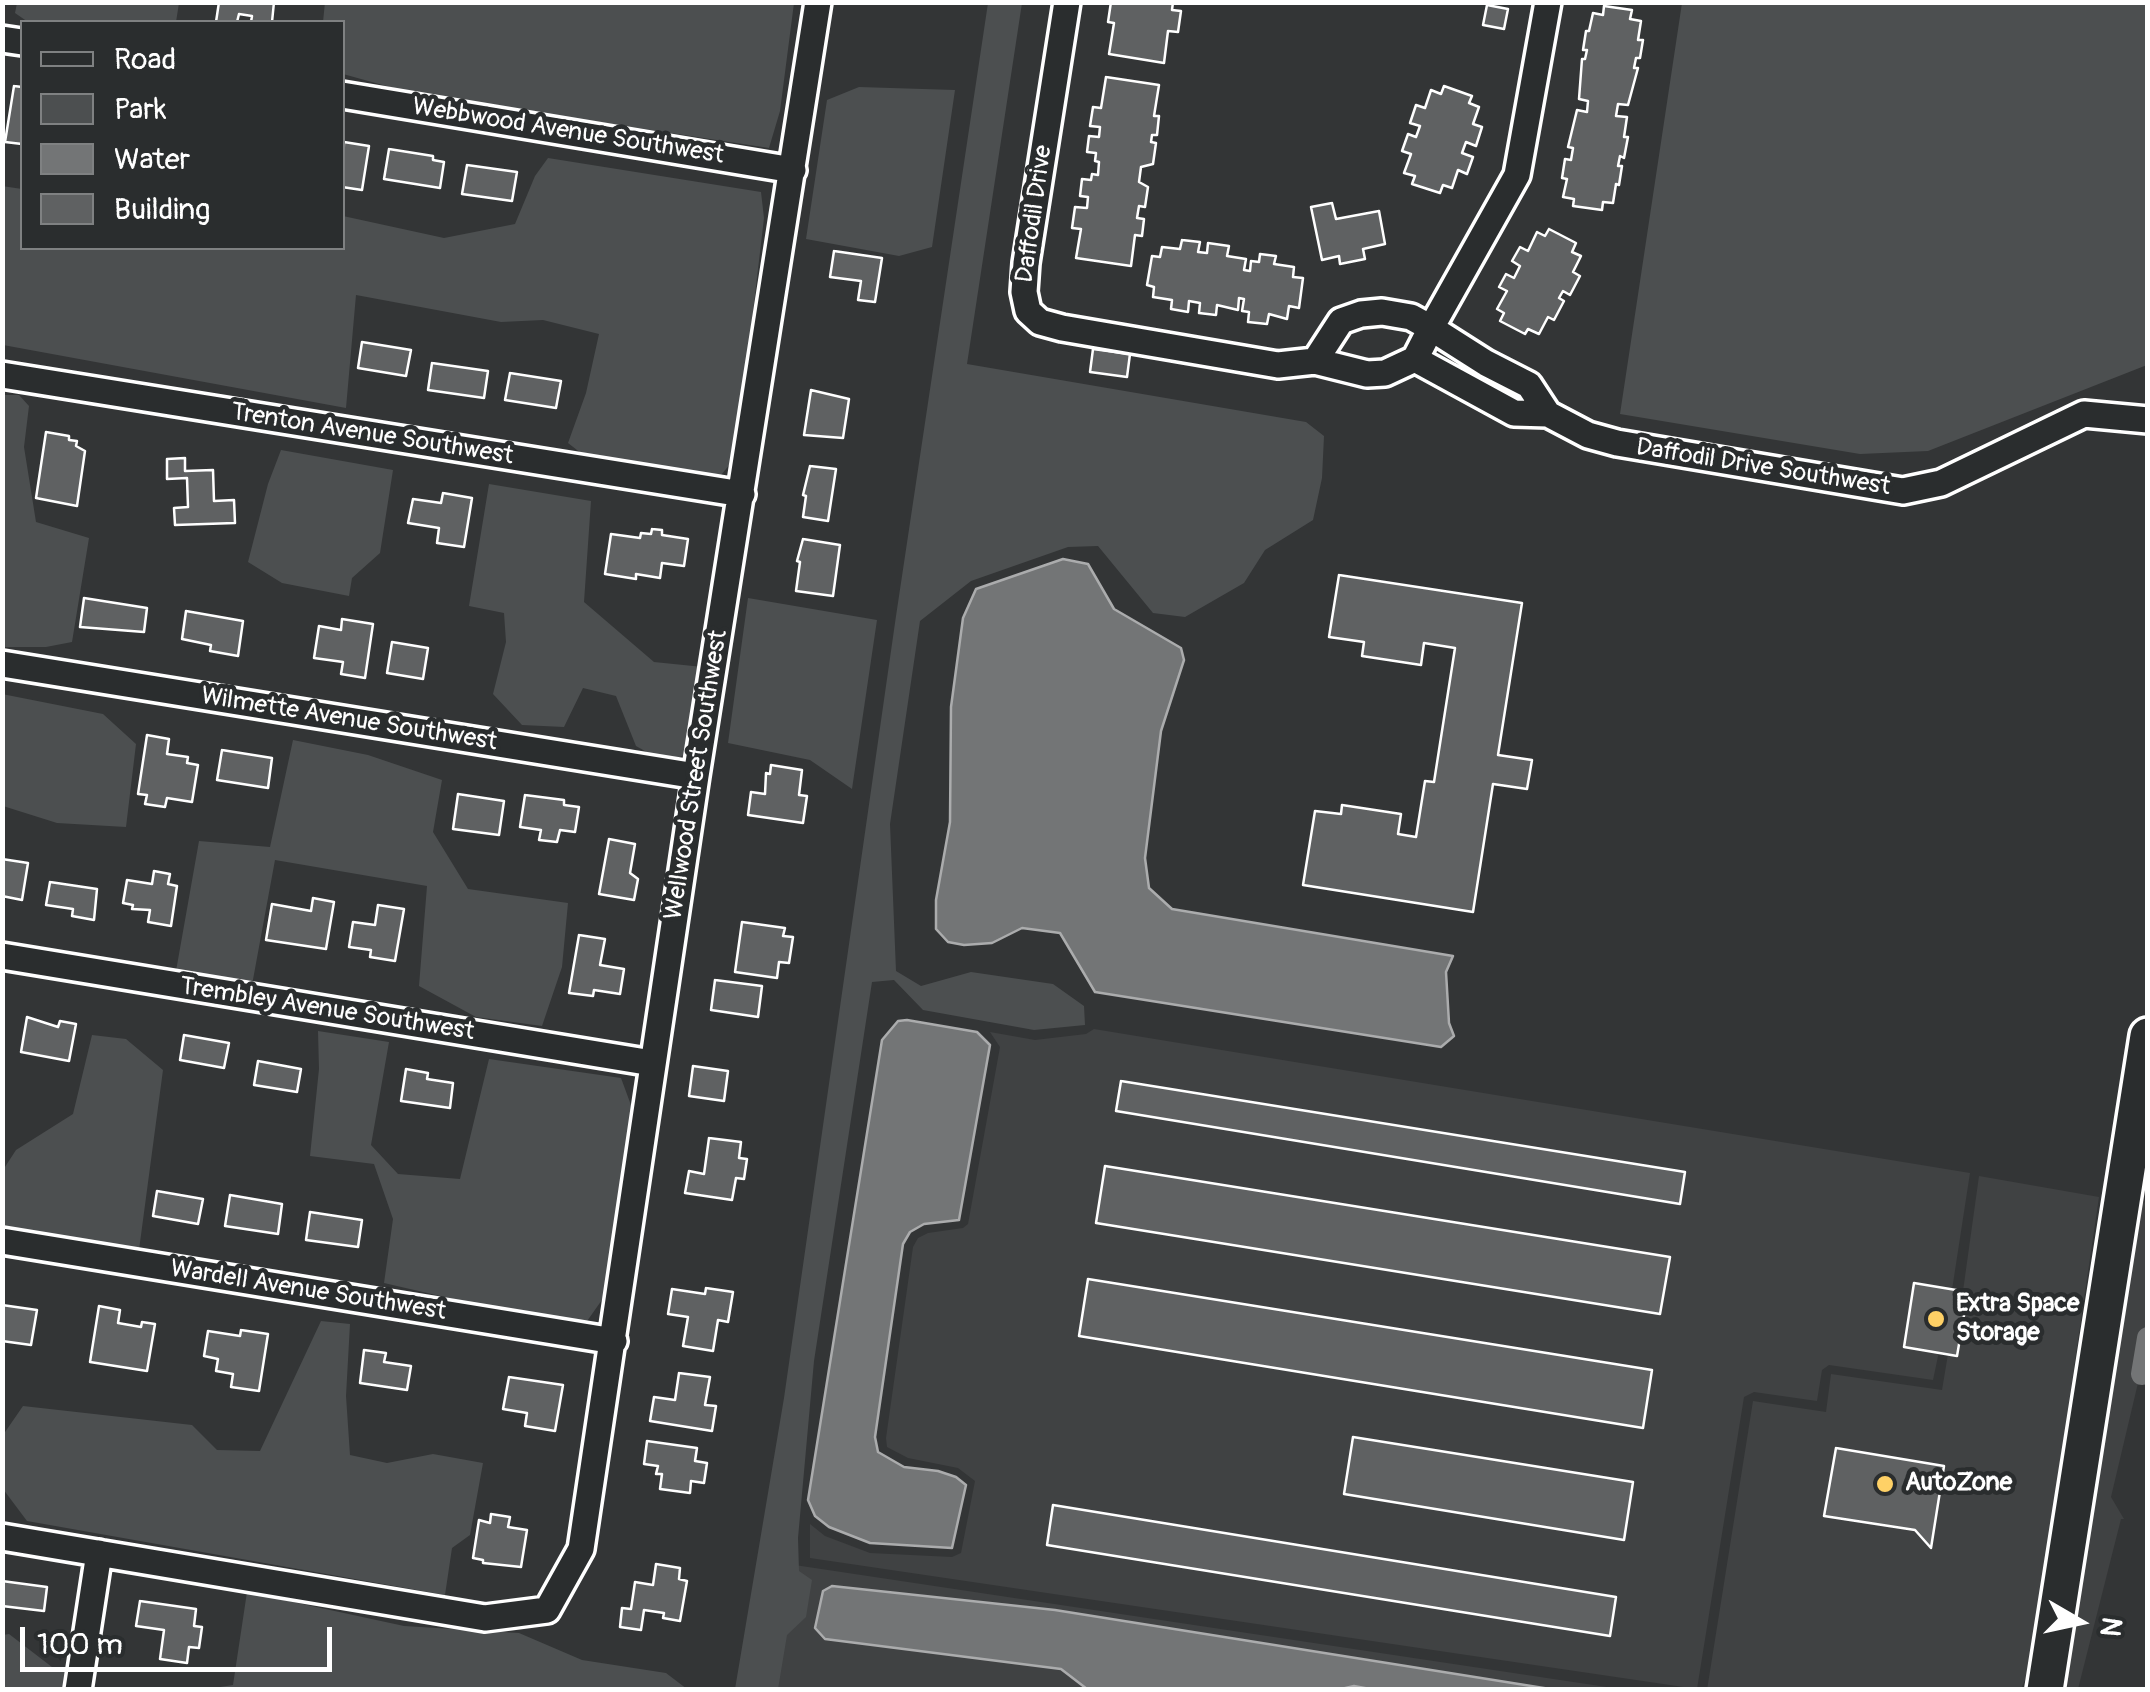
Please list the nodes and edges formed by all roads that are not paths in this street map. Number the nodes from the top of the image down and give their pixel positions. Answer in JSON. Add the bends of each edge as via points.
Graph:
{"nodes":[{"id":1,"x":818,"y":2,"type":"edge"},
{"id":2,"x":1067,"y":2,"type":"edge"},
{"id":3,"x":1548,"y":2,"type":"edge"},
{"id":4,"x":345,"y":95,"type":"edge"},
{"id":5,"x":793,"y":170,"type":"junction"},
{"id":6,"x":1431,"y":328,"type":"junction"},
{"id":7,"x":1415,"y":359,"type":"junction"},
{"id":8,"x":1315,"y":361,"type":"junction"},
{"id":9,"x":2,"y":375,"type":"edge"},
{"id":10,"x":1548,"y":414,"type":"junction"},
{"id":11,"x":2148,"y":420,"type":"edge"},
{"id":12,"x":742,"y":494,"type":"junction"},
{"id":13,"x":2,"y":664,"type":"edge"},
{"id":14,"x":696,"y":776,"type":"junction"},
{"id":15,"x":2,"y":956,"type":"edge"},
{"id":16,"x":2148,"y":1036,"type":"edge"},
{"id":17,"x":652,"y":1063,"type":"junction"},
{"id":18,"x":2,"y":1241,"type":"edge"},
{"id":19,"x":614,"y":1341,"type":"junction"},
{"id":20,"x":2,"y":1537,"type":"edge"},
{"id":21,"x":99,"y":1553,"type":"junction"},
{"id":22,"x":78,"y":1690,"type":"edge"},
{"id":23,"x":2045,"y":1690,"type":"edge"}],
"edges":[{"from":1,"to":5,"type":"street","name":"Wellwood Street Southwest"},
{"from":2,"to":8,"type":"street","name":"Daffodil Drive","via":[[1026,263],[1028,311],[1062,328],[1278,365]]},
{"from":3,"to":6,"type":"street","via":[[1517,175]]},
{"from":4,"to":5,"type":"street","name":"Webbwood Avenue Southwest"},
{"from":5,"to":12,"type":"street","name":"Wellwood Street Southwest"},
{"from":6,"to":7,"type":"street"},
{"from":6,"to":8,"type":"street","via":[[1411,317],[1361,314],[1341,321]]},
{"from":6,"to":10,"type":"street","name":"Daffodil Drive Southwest","via":[[1529,385]]},
{"from":7,"to":8,"type":"street","name":"Daffodil Drive","via":[[1385,374]]},
{"from":7,"to":10,"type":"street","name":"Daffodil Drive Southwest","via":[[1514,414]]},
{"from":9,"to":12,"type":"street","name":"Trenton Avenue Southwest"},
{"from":10,"to":11,"type":"street","name":"Daffodil Drive Southwest","via":[[1617,444],[1902,490],[1940,483],[2084,414]]},
{"from":12,"to":14,"type":"street","name":"Wellwood Street Southwest"},
{"from":13,"to":14,"type":"street","name":"Wilmette Avenue Southwest"},
{"from":14,"to":17,"type":"street","name":"Wellwood Street Southwest"},
{"from":15,"to":17,"type":"street","name":"Trembley Avenue Southwest"},
{"from":16,"to":23,"type":"main road"},
{"from":17,"to":19,"type":"street","name":"Wellwood Street Southwest"},
{"from":18,"to":19,"type":"street","name":"Wardell Avenue Southwest"},
{"from":19,"to":21,"type":"street","name":"Wellwood Street Southwest","via":[[581,1548],[547,1610],[485,1618]]},
{"from":20,"to":21,"type":"street"},
{"from":21,"to":22,"type":"street"}]}
